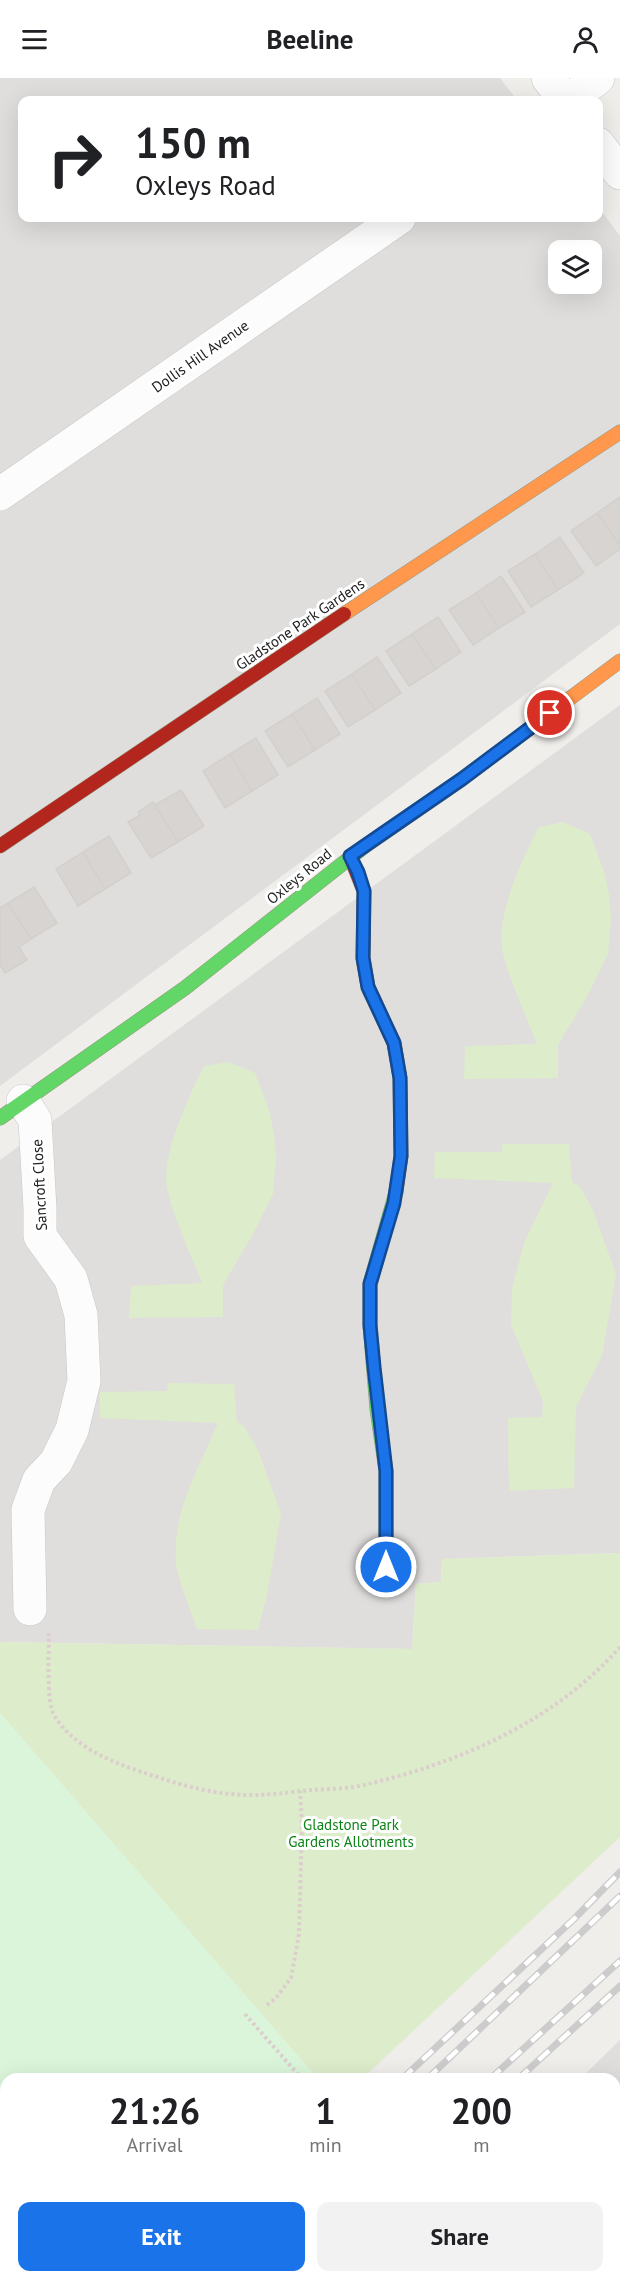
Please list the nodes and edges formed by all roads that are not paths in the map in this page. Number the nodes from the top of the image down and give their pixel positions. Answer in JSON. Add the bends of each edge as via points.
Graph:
{"nodes":[{"id":1,"x":548,"y":78,"type":"edge"},
{"id":2,"x":598,"y":78,"type":"edge"},
{"id":3,"x":564,"y":96,"type":"edge"},
{"id":4,"x":573,"y":96,"type":"edge"},
{"id":5,"x":603,"y":151,"type":"edge"},
{"id":6,"x":620,"y":173,"type":"edge"},
{"id":7,"x":393,"y":222,"type":"edge"},
{"id":8,"x":620,"y":432,"type":"edge"},
{"id":9,"x":0,"y":494,"type":"edge"},
{"id":10,"x":620,"y":661,"type":"edge"},
{"id":11,"x":0,"y":846,"type":"edge"},
{"id":12,"x":350,"y":856,"type":"junction"},
{"id":13,"x":11,"y":1109,"type":"edge"},
{"id":14,"x":386,"y":1567,"type":"dead end"},
{"id":15,"x":40,"y":1621,"type":"road end"}],
"edges":[{"from":1,"to":3,"type":"street"},
{"from":2,"to":4,"type":"street"},
{"from":5,"to":6,"type":"street"},
{"from":7,"to":9,"type":"street","name":"Dollis Hill Avenue"},
{"from":8,"to":11,"type":"street","name":"Gladstone Park Gardens"},
{"from":10,"to":12,"type":"street","name":"Oxleys Road","via":[[462,779]]},
{"from":12,"to":13,"type":"street","name":"Oxleys Road","via":[[185,988]]},
{"from":12,"to":14,"type":"street","via":[[364,891],[363,958],[368,987],[394,1043],[400,1078],[401,1156],[394,1203],[370,1284],[370,1325],[386,1471]]},
{"from":13,"to":15,"type":"street","name":"Sancroft Close","via":[[35,1120],[40,1236],[71,1279],[81,1316],[84,1381],[72,1430],[56,1462],[39,1480],[28,1510]]}]}
